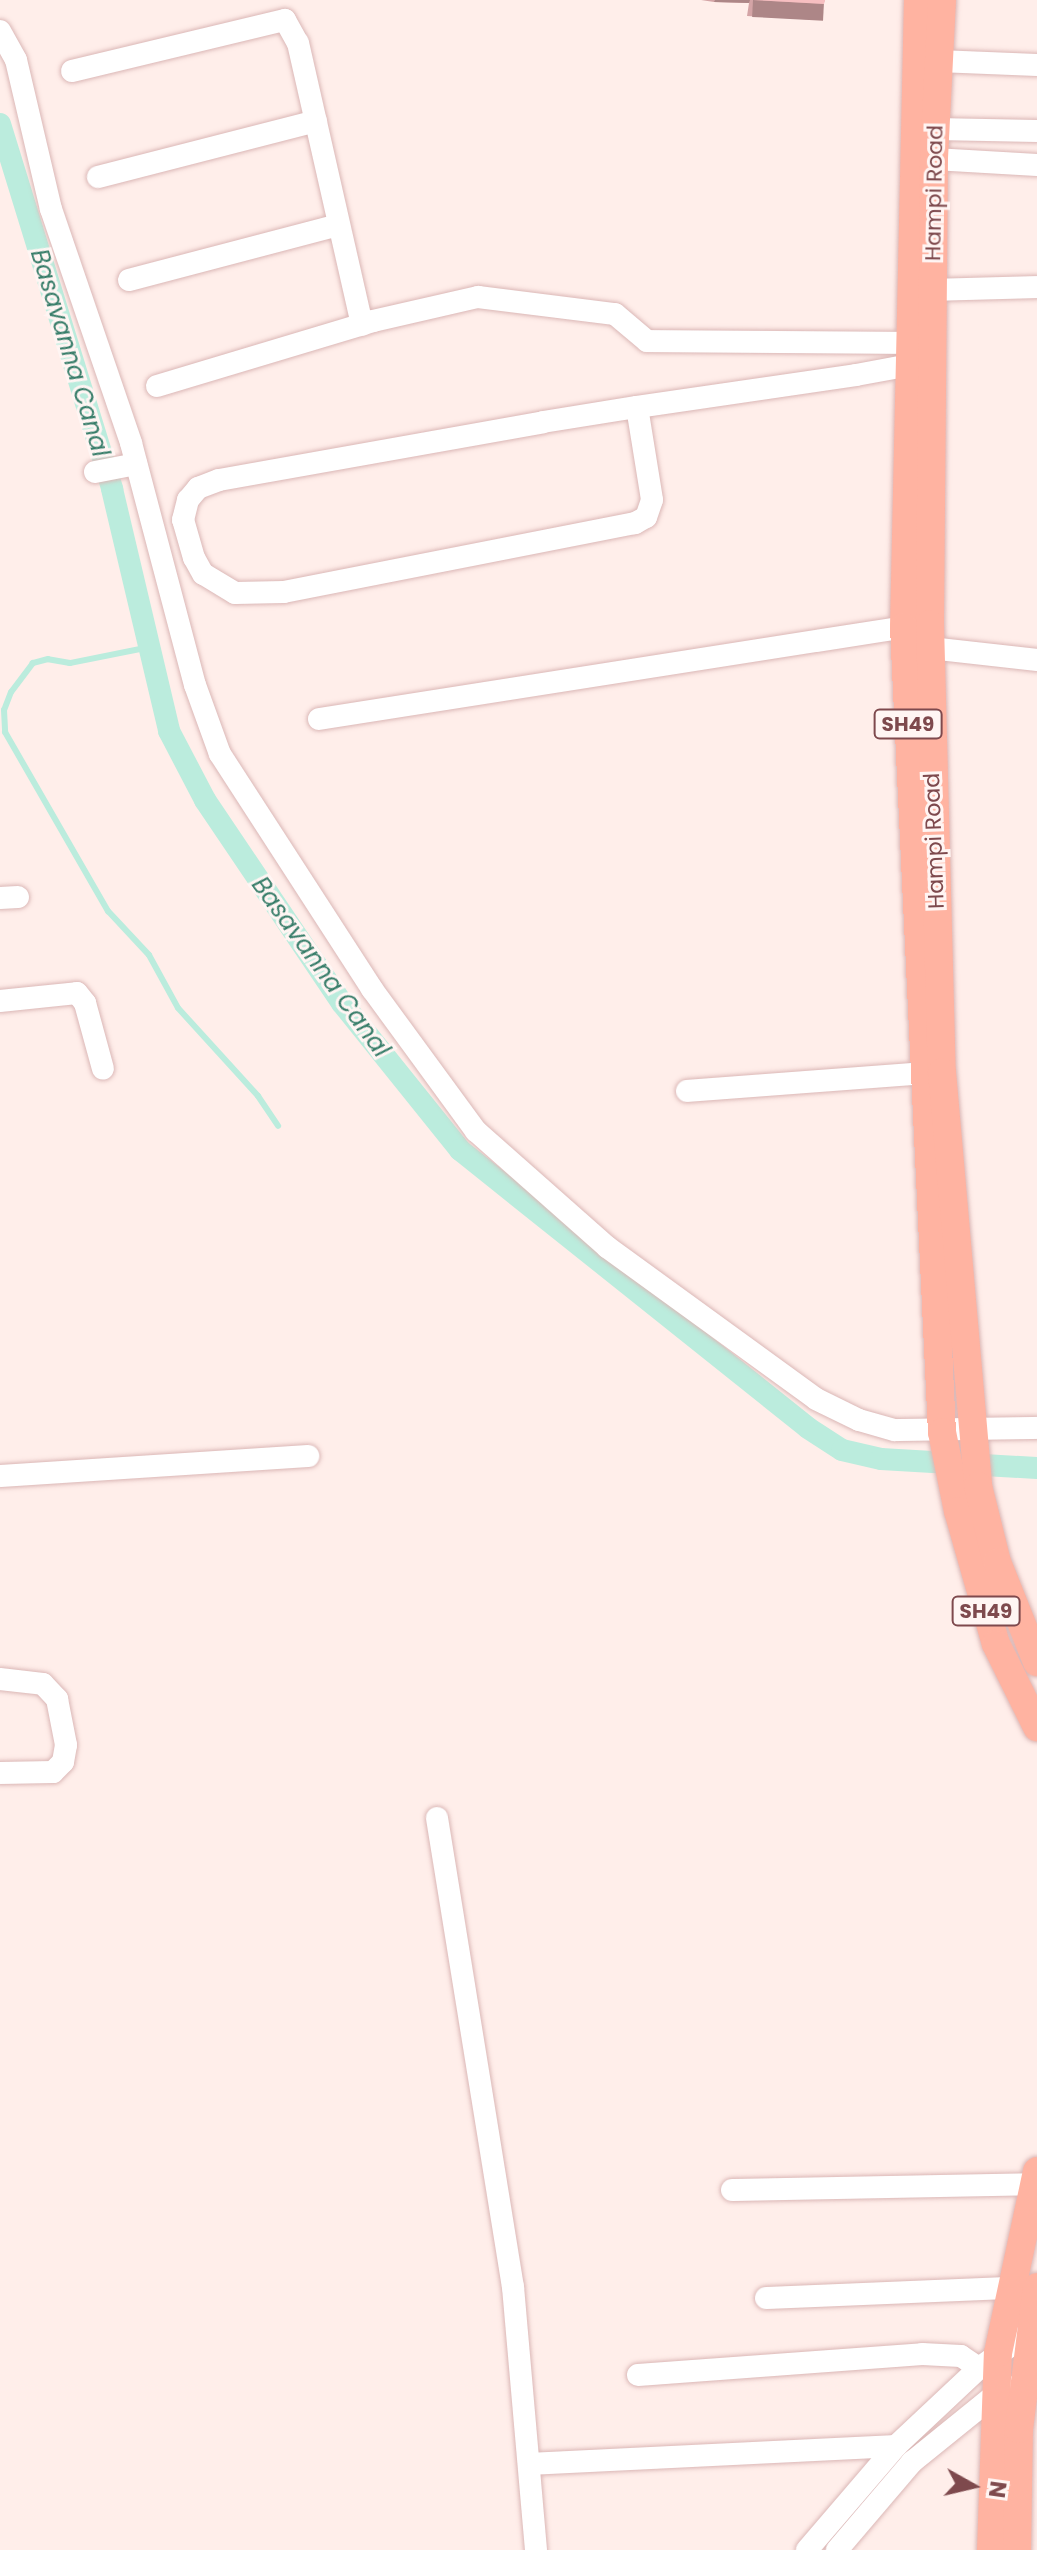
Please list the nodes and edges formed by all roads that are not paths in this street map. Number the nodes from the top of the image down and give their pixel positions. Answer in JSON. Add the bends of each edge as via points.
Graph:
{"nodes":[{"id":1,"x":918,"y":0,"type":"edge"},
{"id":2,"x":942,"y":0,"type":"edge"},
{"id":3,"x":0,"y":31,"type":"edge"},
{"id":4,"x":938,"y":61,"type":"junction"},
{"id":5,"x":1037,"y":65,"type":"edge"},
{"id":6,"x":72,"y":71,"type":"dead end"},
{"id":7,"x":316,"y":121,"type":"junction"},
{"id":8,"x":935,"y":129,"type":"junction"},
{"id":9,"x":1037,"y":131,"type":"edge"},
{"id":10,"x":934,"y":159,"type":"junction"},
{"id":11,"x":1037,"y":165,"type":"edge"},
{"id":12,"x":98,"y":177,"type":"dead end"},
{"id":13,"x":339,"y":225,"type":"junction"},
{"id":14,"x":129,"y":280,"type":"dead end"},
{"id":15,"x":1037,"y":287,"type":"edge"},
{"id":16,"x":932,"y":290,"type":"junction"},
{"id":17,"x":362,"y":325,"type":"junction"},
{"id":18,"x":915,"y":356,"type":"junction"},
{"id":19,"x":157,"y":386,"type":"dead end"},
{"id":20,"x":637,"y":407,"type":"junction"},
{"id":21,"x":129,"y":465,"type":"junction"},
{"id":22,"x":95,"y":472,"type":"dead end"},
{"id":23,"x":921,"y":633,"type":"junction"},
{"id":24,"x":1037,"y":660,"type":"edge"},
{"id":25,"x":319,"y":719,"type":"dead end"},
{"id":26,"x":0,"y":1001,"type":"edge"},
{"id":27,"x":103,"y":1069,"type":"dead end"},
{"id":28,"x":932,"y":1073,"type":"junction"},
{"id":29,"x":687,"y":1091,"type":"dead end"},
{"id":30,"x":1037,"y":1428,"type":"edge"},
{"id":31,"x":972,"y":1436,"type":"junction"},
{"id":32,"x":944,"y":1439,"type":"junction"},
{"id":33,"x":308,"y":1456,"type":"dead end"},
{"id":34,"x":0,"y":1476,"type":"edge"},
{"id":35,"x":965,"y":1487,"type":"junction"},
{"id":36,"x":1037,"y":1662,"type":"edge"},
{"id":37,"x":0,"y":1679,"type":"edge"},
{"id":38,"x":1037,"y":1727,"type":"edge"},
{"id":39,"x":0,"y":1773,"type":"edge"},
{"id":40,"x":437,"y":1818,"type":"dead end"},
{"id":41,"x":1035,"y":2177,"type":"edge"},
{"id":42,"x":732,"y":2190,"type":"dead end"},
{"id":43,"x":1037,"y":2287,"type":"edge"},
{"id":44,"x":1008,"y":2288,"type":"junction"},
{"id":45,"x":766,"y":2298,"type":"dead end"},
{"id":46,"x":1030,"y":2332,"type":"junction"},
{"id":47,"x":988,"y":2360,"type":"junction"},
{"id":48,"x":1027,"y":2371,"type":"junction"},
{"id":49,"x":638,"y":2375,"type":"dead end"},
{"id":50,"x":995,"y":2395,"type":"junction"},
{"id":51,"x":896,"y":2446,"type":"junction"},
{"id":52,"x":529,"y":2464,"type":"junction"},
{"id":53,"x":536,"y":2550,"type":"edge"},
{"id":54,"x":807,"y":2550,"type":"edge"},
{"id":55,"x":837,"y":2550,"type":"edge"},
{"id":56,"x":991,"y":2550,"type":"edge"},
{"id":57,"x":1017,"y":2550,"type":"edge"}],
"edges":[{"from":1,"to":18,"type":"main road","number":"SH49"},
{"from":2,"to":4,"type":"main road","name":"Hampi Road","number":"SH49"},
{"from":3,"to":21,"type":"street","via":[[16,60],[51,209]]},
{"from":4,"to":5,"type":"street"},
{"from":4,"to":8,"type":"main road","name":"Hampi Road","number":"SH49"},
{"from":6,"to":7,"type":"street","via":[[285,20],[298,43]]},
{"from":7,"to":12,"type":"street"},
{"from":7,"to":13,"type":"street"},
{"from":8,"to":9,"type":"street"},
{"from":8,"to":10,"type":"main road","name":"Hampi Road","number":"SH49"},
{"from":10,"to":11,"type":"street"},
{"from":10,"to":16,"type":"main road","name":"Hampi Road","number":"SH49"},
{"from":13,"to":14,"type":"street"},
{"from":13,"to":17,"type":"street"},
{"from":15,"to":16,"type":"street"},
{"from":16,"to":18,"type":"main road","name":"Hampi Road","number":"SH49"},
{"from":17,"to":18,"type":"street","via":[[496,297],[615,314],[647,341]]},
{"from":17,"to":19,"type":"street"},
{"from":18,"to":20,"type":"street"},
{"from":18,"to":23,"type":"main road","name":"Hampi Road","number":"SH49"},
{"from":20,"to":20,"type":"street","via":[[652,500],[646,517],[635,523],[284,592],[235,593],[203,574],[194,558],[183,520],[188,500],[198,488],[219,480]]},
{"from":21,"to":22,"type":"street"},
{"from":21,"to":32,"type":"street","via":[[220,754],[372,989],[476,1131],[607,1247],[816,1399],[859,1420]]},
{"from":23,"to":24,"type":"street"},
{"from":23,"to":25,"type":"street"},
{"from":23,"to":28,"type":"main road","name":"Hampi Road","number":"SH49"},
{"from":26,"to":27,"type":"street","via":[[77,993],[85,1003]]},
{"from":28,"to":29,"type":"street"},
{"from":28,"to":31,"type":"main road","name":"Hampi Road","number":"SH49"},
{"from":28,"to":32,"type":"main road","number":"SH49"},
{"from":30,"to":31,"type":"street"},
{"from":31,"to":32,"type":"street"},
{"from":31,"to":35,"type":"main road","number":"SH49"},
{"from":32,"to":35,"type":"main road","number":"SH49"},
{"from":33,"to":34,"type":"street"},
{"from":35,"to":36,"type":"main road","number":"SH49"},
{"from":35,"to":38,"type":"main road","number":"SH49","via":[[996,1644]]},
{"from":37,"to":39,"type":"street","via":[[43,1684],[57,1699],[66,1745],[63,1762],[53,1772]]},
{"from":40,"to":52,"type":"street","via":[[496,2164]]},
{"from":41,"to":42,"type":"street"},
{"from":41,"to":44,"type":"main road"},
{"from":43,"to":46,"type":"main road"},
{"from":44,"to":45,"type":"street"},
{"from":44,"to":47,"type":"main road"},
{"from":46,"to":47,"type":"street"},
{"from":46,"to":48,"type":"main road"},
{"from":47,"to":49,"type":"street","via":[[922,2354]]},
{"from":47,"to":50,"type":"main road"},
{"from":47,"to":51,"type":"street"},
{"from":48,"to":50,"type":"street"},
{"from":48,"to":57,"type":"main road","via":[[1019,2429]]},
{"from":50,"to":55,"type":"street","via":[[912,2462]]},
{"from":50,"to":56,"type":"main road"},
{"from":51,"to":52,"type":"street"},
{"from":51,"to":54,"type":"street"},
{"from":52,"to":53,"type":"street"}]}
